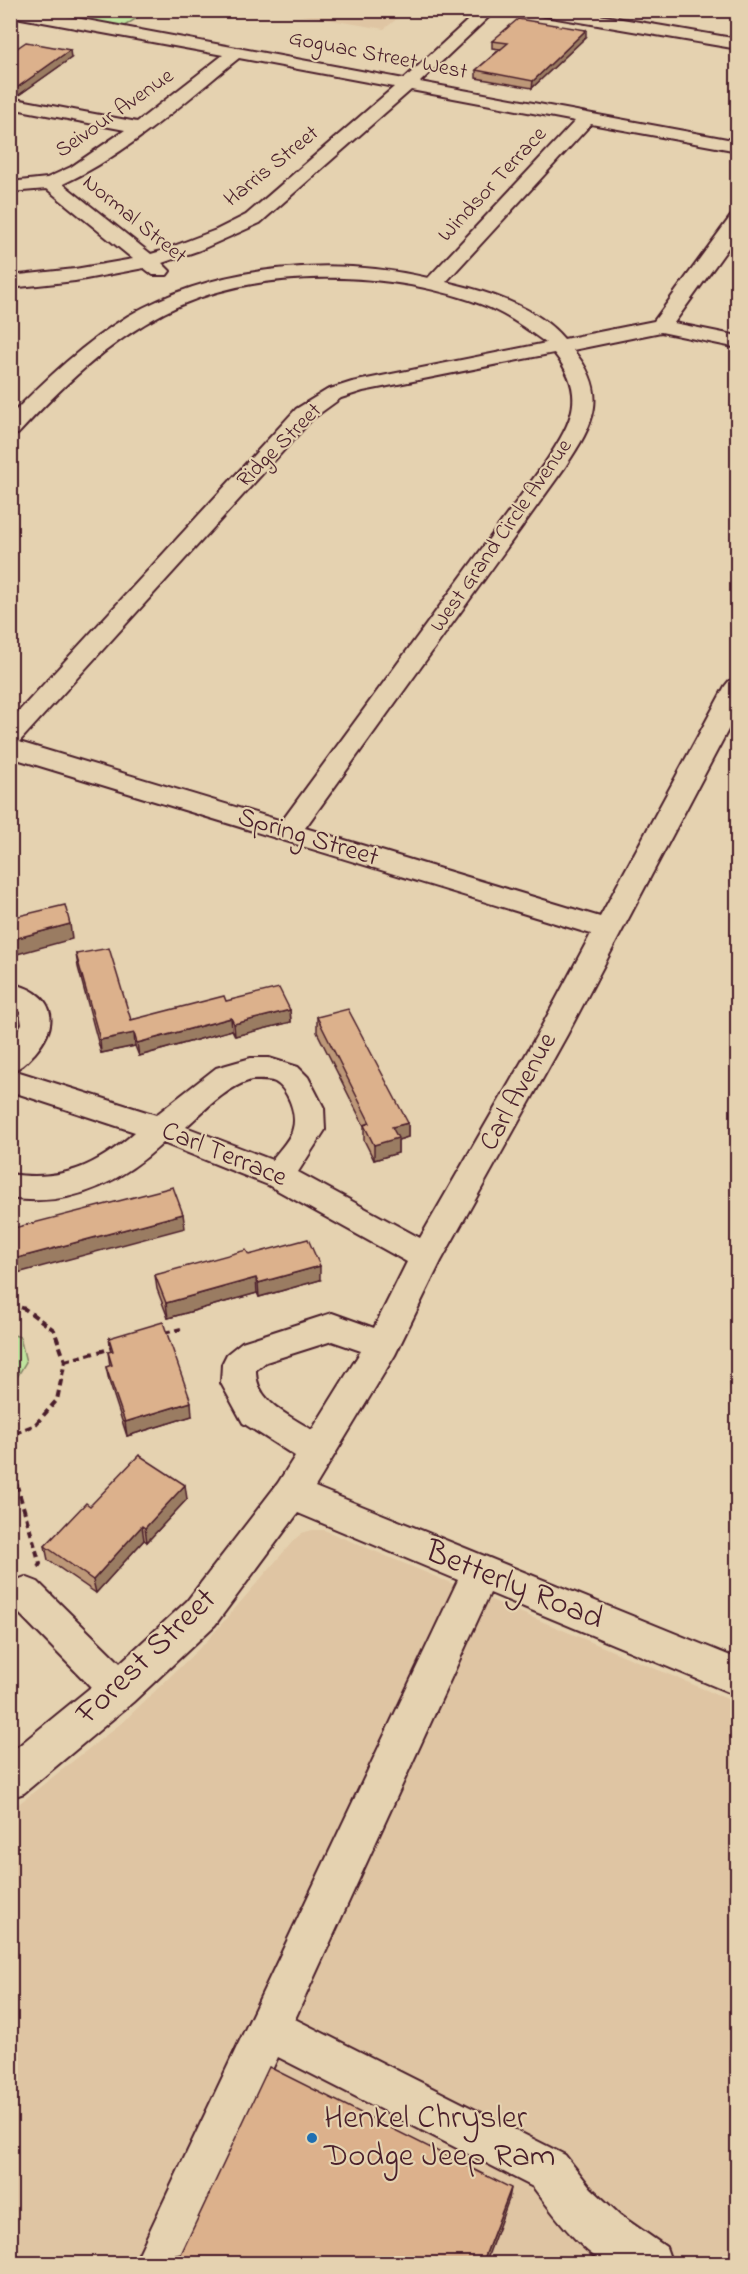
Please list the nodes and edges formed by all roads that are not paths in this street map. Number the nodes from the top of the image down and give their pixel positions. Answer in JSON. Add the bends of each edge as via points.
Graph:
{"nodes":[{"id":1,"x":489,"y":10,"type":"edge"},
{"id":2,"x":539,"y":10,"type":"edge"},
{"id":3,"x":10,"y":11,"type":"edge"},
{"id":4,"x":738,"y":44,"type":"edge"},
{"id":5,"x":236,"y":53,"type":"junction"},
{"id":6,"x":406,"y":85,"type":"junction"},
{"id":7,"x":10,"y":103,"type":"edge"},
{"id":8,"x":588,"y":118,"type":"junction"},
{"id":9,"x":140,"y":128,"type":"junction"},
{"id":10,"x":738,"y":146,"type":"edge"},
{"id":11,"x":51,"y":183,"type":"junction"},
{"id":12,"x":10,"y":187,"type":"edge"},
{"id":13,"x":738,"y":220,"type":"edge"},
{"id":14,"x":147,"y":262,"type":"junction"},
{"id":15,"x":10,"y":282,"type":"edge"},
{"id":16,"x":433,"y":284,"type":"junction"},
{"id":17,"x":187,"y":295,"type":"junction"},
{"id":18,"x":661,"y":326,"type":"junction"},
{"id":19,"x":738,"y":342,"type":"edge"},
{"id":20,"x":563,"y":347,"type":"junction"},
{"id":21,"x":10,"y":429,"type":"edge"},
{"id":22,"x":738,"y":686,"type":"edge"},
{"id":23,"x":10,"y":737,"type":"edge"},
{"id":24,"x":10,"y":748,"type":"edge"},
{"id":25,"x":288,"y":832,"type":"junction"},
{"id":26,"x":606,"y":929,"type":"junction"},
{"id":27,"x":10,"y":993,"type":"edge"},
{"id":28,"x":14,"y":1081,"type":"edge"},
{"id":29,"x":158,"y":1128,"type":"junction"},
{"id":30,"x":279,"y":1176,"type":"junction"},
{"id":31,"x":10,"y":1186,"type":"edge"},
{"id":32,"x":426,"y":1257,"type":"junction"},
{"id":33,"x":383,"y":1345,"type":"junction"},
{"id":34,"x":316,"y":1451,"type":"junction"},
{"id":35,"x":291,"y":1494,"type":"junction"},
{"id":36,"x":481,"y":1572,"type":"junction"},
{"id":37,"x":25,"y":1594,"type":"road end"},
{"id":38,"x":738,"y":1678,"type":"edge"},
{"id":39,"x":119,"y":1689,"type":"junction"},
{"id":40,"x":10,"y":1779,"type":"edge"},
{"id":41,"x":268,"y":2029,"type":"junction"},
{"id":42,"x":157,"y":2264,"type":"edge"},
{"id":43,"x":649,"y":2264,"type":"edge"}],
"edges":[{"from":1,"to":6,"type":"street","name":"Harris Street"},
{"from":2,"to":4,"type":"street"},
{"from":3,"to":5,"type":"street","name":"Goguac Street West"},
{"from":5,"to":6,"type":"street","name":"Goguac Street West"},
{"from":5,"to":9,"type":"street","name":"Seivour Avenue"},
{"from":6,"to":8,"type":"street","name":"Goguac Street West"},
{"from":6,"to":14,"type":"street","name":"Harris Street","via":[[253,219],[222,235]]},
{"from":7,"to":9,"type":"street"},
{"from":8,"to":10,"type":"street","name":"Goguac Street West"},
{"from":8,"to":16,"type":"street","name":"Windsor Terrace"},
{"from":9,"to":11,"type":"street","name":"Seivour Avenue","via":[[78,171]]},
{"from":11,"to":12,"type":"street","name":"Seivour Avenue"},
{"from":11,"to":14,"type":"street","name":"Normal Street"},
{"from":13,"to":18,"type":"street"},
{"from":14,"to":15,"type":"street","name":"Harris Street","via":[[102,272]]},
{"from":14,"to":17,"type":"street","name":"Normal Street"},
{"from":16,"to":17,"type":"street","name":"West Grand Circle Avenue","via":[[322,273],[227,284]]},
{"from":16,"to":20,"type":"street","name":"West Grand Circle Avenue","via":[[512,312],[547,331]]},
{"from":17,"to":21,"type":"street","name":"West Grand Circle Avenue","via":[[143,314],[98,344]]},
{"from":18,"to":19,"type":"street"},
{"from":18,"to":20,"type":"street","name":"Ridge Street"},
{"from":20,"to":23,"type":"street","name":"Ridge Street","via":[[359,386],[334,394],[304,414]]},
{"from":20,"to":25,"type":"street","name":"West Grand Circle Avenue","via":[[579,375],[585,401],[580,425]]},
{"from":22,"to":26,"type":"street","name":"Carl Avenue"},
{"from":24,"to":25,"type":"street","name":"Spring Street"},
{"from":25,"to":26,"type":"street","name":"Spring Street"},
{"from":26,"to":32,"type":"street","name":"Carl Avenue","via":[[552,1035]]},
{"from":27,"to":28,"type":"street","via":[[31,1002],[37,1016]]},
{"from":28,"to":29,"type":"street","name":"Carl Terrace"},
{"from":29,"to":30,"type":"street","name":"Carl Terrace"},
{"from":29,"to":30,"type":"street","via":[[226,1076],[251,1069],[287,1075],[297,1085],[308,1108],[309,1130]]},
{"from":29,"to":31,"type":"street","via":[[134,1151],[102,1172],[61,1188],[34,1190]]},
{"from":30,"to":32,"type":"street","name":"Carl Terrace"},
{"from":32,"to":33,"type":"street","name":"Carl Avenue"},
{"from":33,"to":34,"type":"street","name":"Carl Avenue"},
{"from":33,"to":34,"type":"street","via":[[332,1326],[254,1352],[239,1364],[238,1383],[256,1413]]},
{"from":34,"to":35,"type":"street","name":"Carl Avenue"},
{"from":35,"to":36,"type":"street","name":"Betterly Road"},
{"from":35,"to":39,"type":"street","name":"Forest Street","via":[[201,1613]]},
{"from":36,"to":38,"type":"street","name":"Betterly Road"},
{"from":36,"to":41,"type":"street"},
{"from":37,"to":39,"type":"street"},
{"from":39,"to":40,"type":"street","name":"Forest Street"},
{"from":41,"to":42,"type":"street"},
{"from":41,"to":43,"type":"street","via":[[549,2171],[603,2232]]}]}
